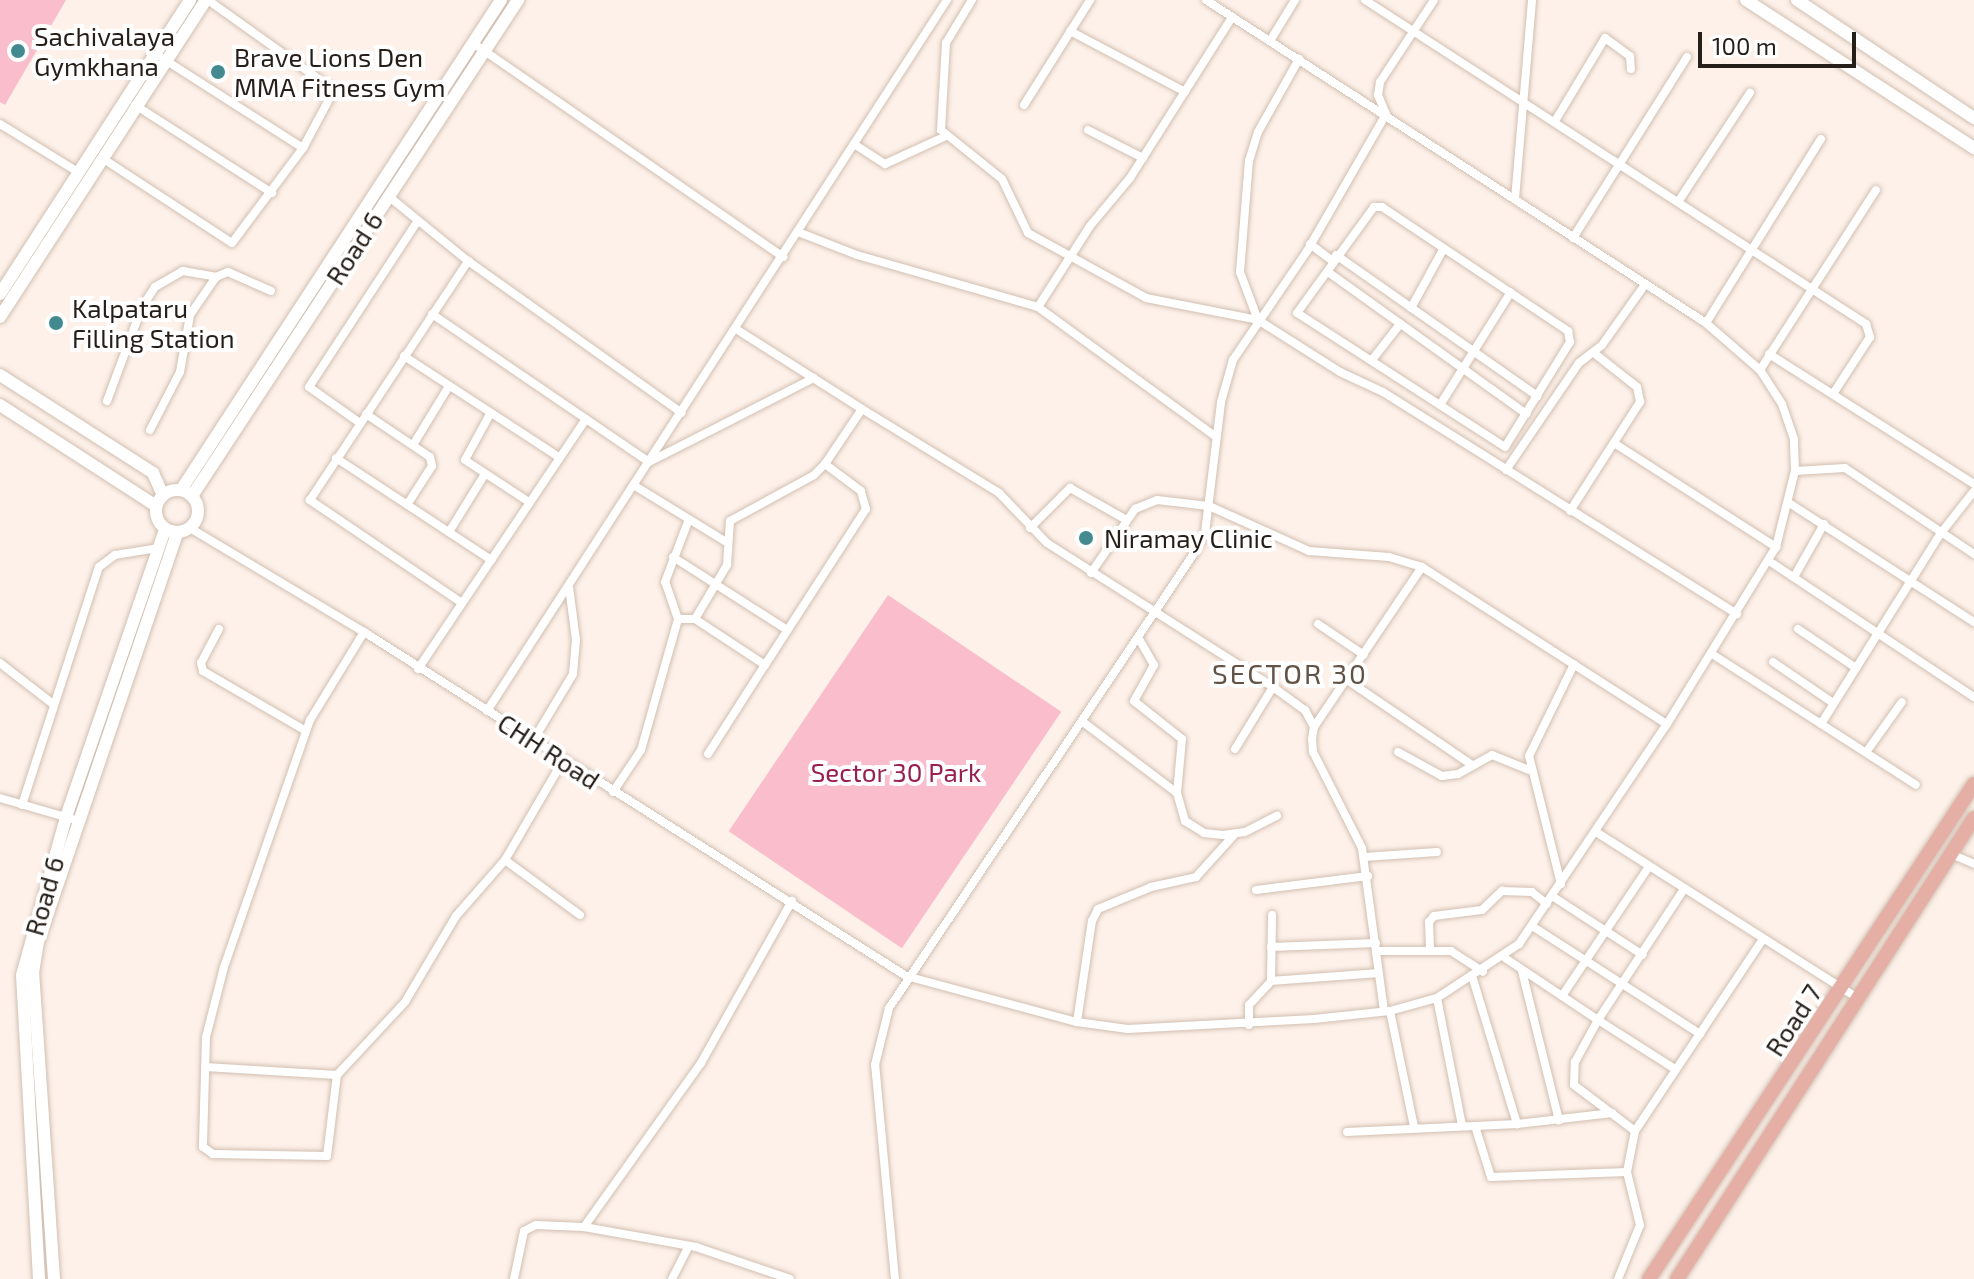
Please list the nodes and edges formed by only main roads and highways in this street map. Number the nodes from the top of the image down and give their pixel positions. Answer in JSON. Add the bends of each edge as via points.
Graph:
{"nodes":[{"id":1,"x":1974,"y":784,"type":"edge"},
{"id":2,"x":1974,"y":818,"type":"edge"},
{"id":3,"x":1649,"y":1279,"type":"edge"},
{"id":4,"x":1677,"y":1279,"type":"edge"}],
"edges":[{"from":1,"to":3,"type":"main road","name":"Road 7"},
{"from":2,"to":4,"type":"main road","name":"Road 7"}]}
